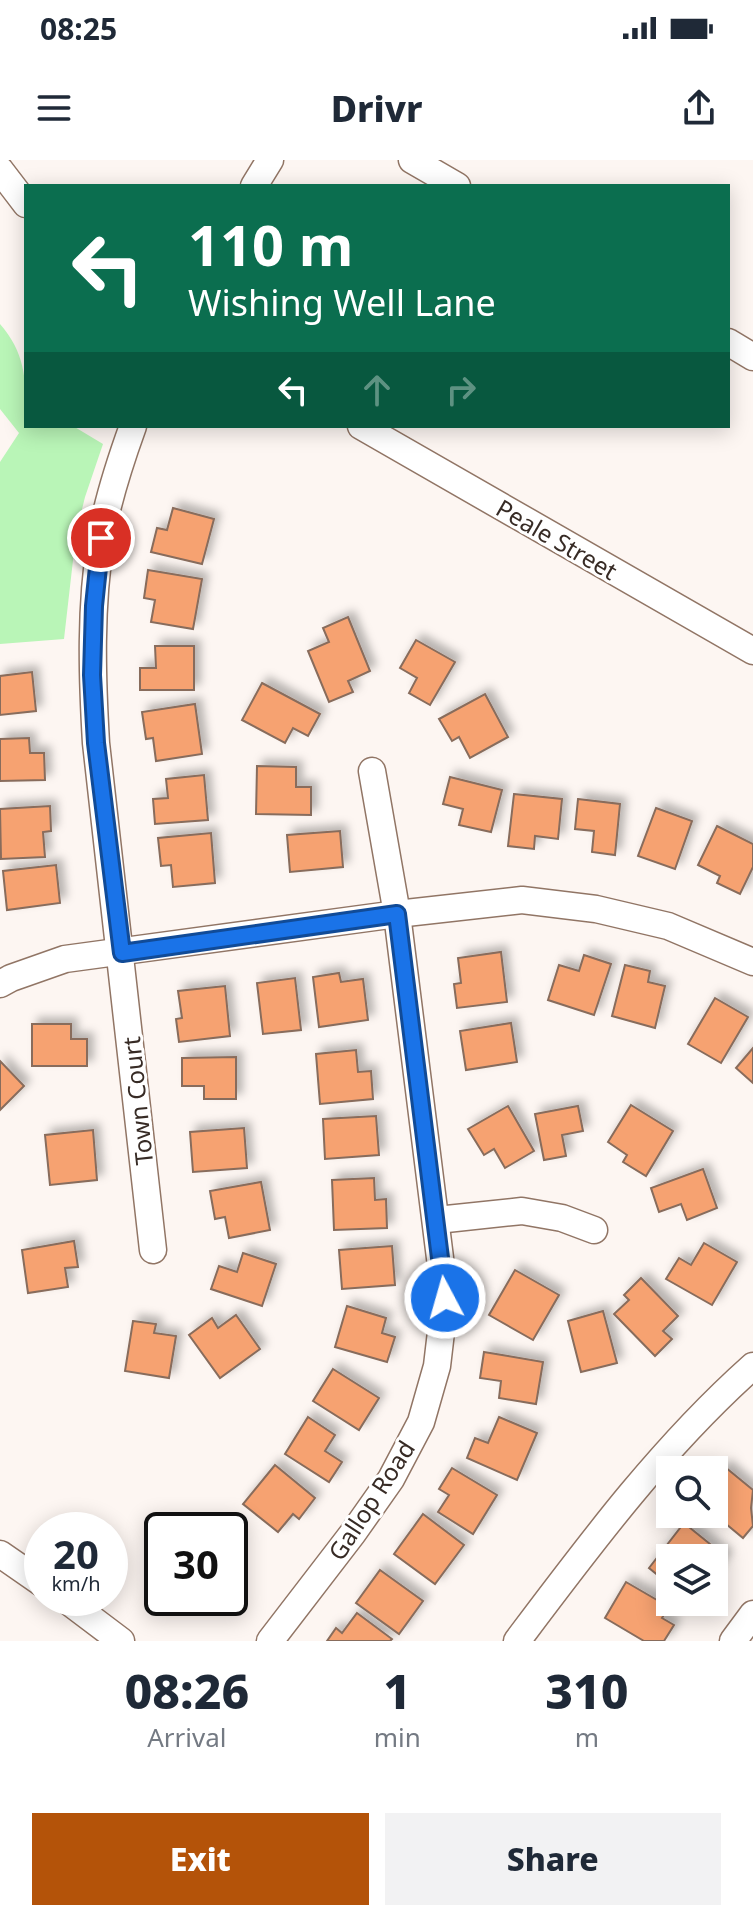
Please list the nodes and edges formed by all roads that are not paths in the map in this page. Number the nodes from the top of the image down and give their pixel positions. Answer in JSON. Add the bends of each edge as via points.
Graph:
{"nodes":[{"id":1,"x":270,"y":160,"type":"edge"},
{"id":2,"x":412,"y":160,"type":"edge"},
{"id":3,"x":0,"y":170,"type":"edge"},
{"id":4,"x":255,"y":184,"type":"edge"},
{"id":5,"x":454,"y":184,"type":"edge"},
{"id":6,"x":24,"y":201,"type":"edge"},
{"id":7,"x":730,"y":343,"type":"edge"},
{"id":8,"x":753,"y":357,"type":"edge"},
{"id":9,"x":132,"y":428,"type":"edge"},
{"id":10,"x":364,"y":428,"type":"edge"},
{"id":11,"x":753,"y":651,"type":"edge"},
{"id":12,"x":372,"y":771,"type":"dead end"},
{"id":13,"x":397,"y":914,"type":"junction"},
{"id":14,"x":122,"y":953,"type":"junction"},
{"id":15,"x":753,"y":962,"type":"edge"},
{"id":16,"x":0,"y":984,"type":"edge"},
{"id":17,"x":437,"y":1220,"type":"junction"},
{"id":18,"x":594,"y":1230,"type":"dead end"},
{"id":19,"x":153,"y":1250,"type":"dead end"},
{"id":20,"x":753,"y":1366,"type":"edge"},
{"id":21,"x":0,"y":1554,"type":"edge"},
{"id":22,"x":24,"y":1571,"type":"edge"},
{"id":23,"x":753,"y":1614,"type":"edge"},
{"id":24,"x":88,"y":1616,"type":"edge"},
{"id":25,"x":121,"y":1641,"type":"edge"},
{"id":26,"x":270,"y":1641,"type":"edge"},
{"id":27,"x":517,"y":1641,"type":"edge"},
{"id":28,"x":733,"y":1641,"type":"edge"}],
"edges":[{"from":1,"to":4,"type":"street"},
{"from":2,"to":5,"type":"street"},
{"from":3,"to":6,"type":"street"},
{"from":7,"to":8,"type":"street"},
{"from":9,"to":14,"type":"street","name":"Town Court","via":[[101,538],[92,675]]},
{"from":10,"to":11,"type":"street","name":"Peale Street"},
{"from":12,"to":13,"type":"street","name":"Gallop Road"},
{"from":13,"to":14,"type":"street"},
{"from":13,"to":15,"type":"street","via":[[522,900],[596,909],[668,926]]},
{"from":13,"to":17,"type":"street","name":"Gallop Road"},
{"from":14,"to":16,"type":"street","via":[[65,959]]},
{"from":14,"to":19,"type":"street","name":"Town Court"},
{"from":17,"to":18,"type":"street","via":[[522,1211]]},
{"from":17,"to":26,"type":"street","name":"Gallop Road","via":[[445,1298],[437,1366],[421,1422],[391,1479]]},
{"from":20,"to":27,"type":"street","via":[[667,1449]]},
{"from":21,"to":22,"type":"street"},
{"from":23,"to":28,"type":"street"},
{"from":24,"to":25,"type":"street"}]}
